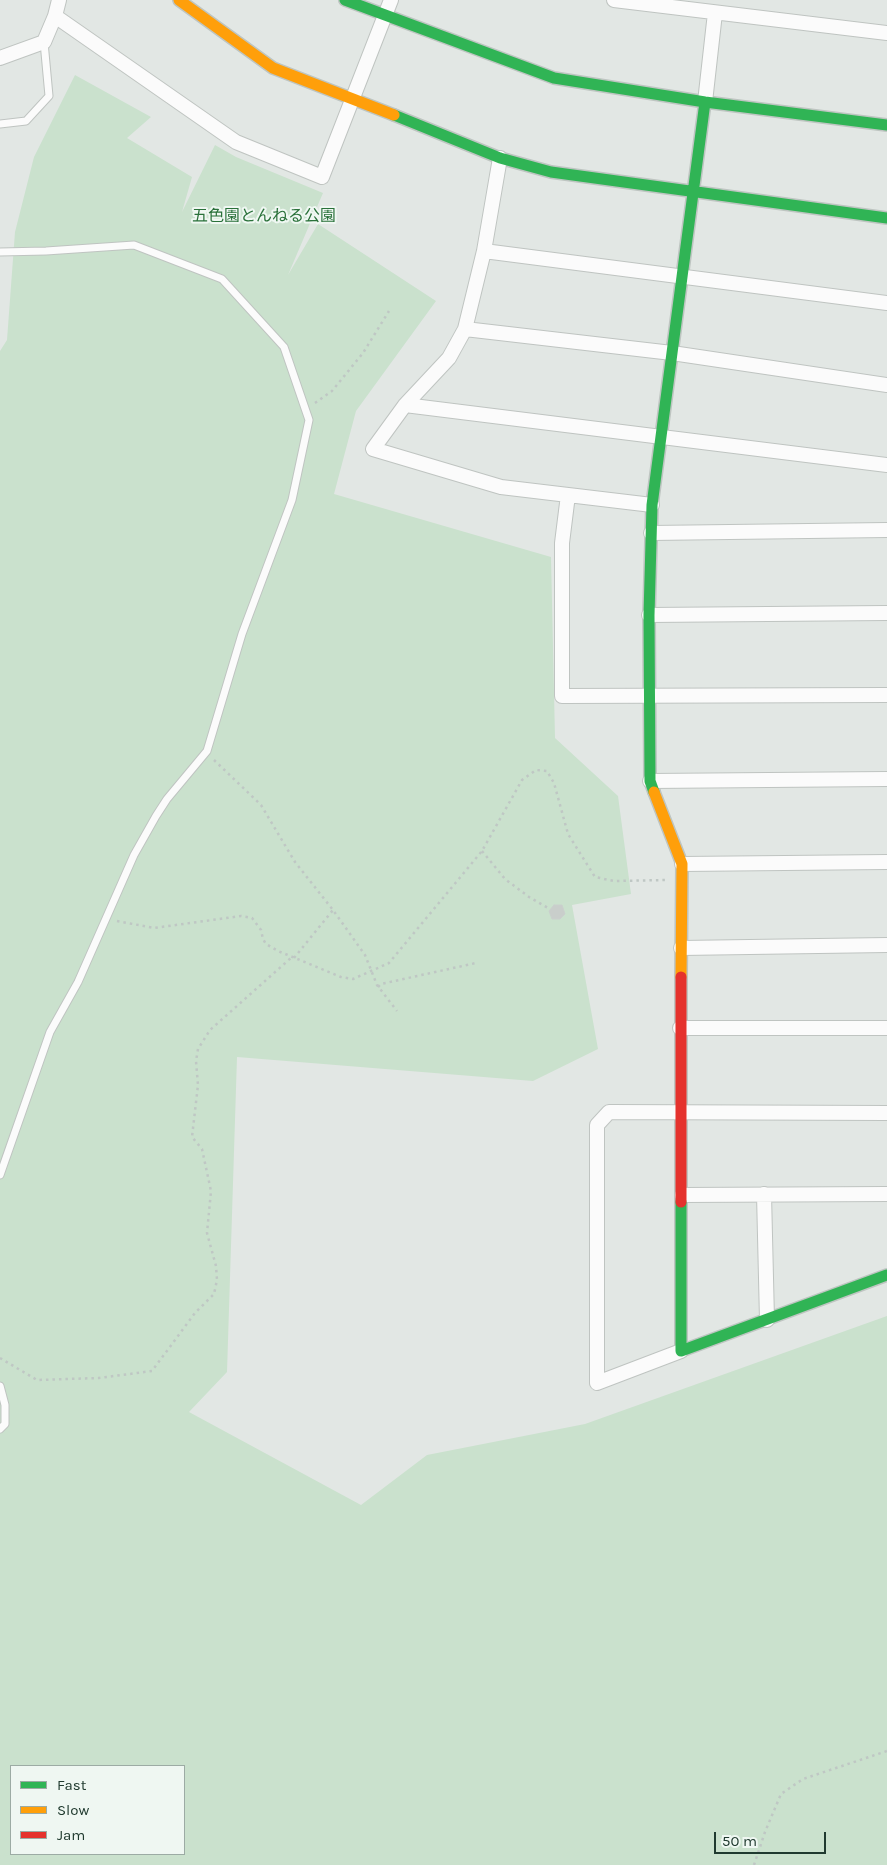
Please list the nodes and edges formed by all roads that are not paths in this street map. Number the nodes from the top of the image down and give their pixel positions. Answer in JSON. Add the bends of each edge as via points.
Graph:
{"nodes":[{"id":1,"x":59,"y":0,"type":"edge"},
{"id":2,"x":178,"y":0,"type":"edge"},
{"id":3,"x":345,"y":0,"type":"edge"},
{"id":4,"x":391,"y":0,"type":"edge"},
{"id":5,"x":614,"y":0,"type":"edge"},
{"id":6,"x":715,"y":13,"type":"junction"},
{"id":7,"x":55,"y":16,"type":"junction"},
{"id":8,"x":384,"y":16,"type":"junction"},
{"id":9,"x":887,"y":33,"type":"edge"},
{"id":10,"x":44,"y":42,"type":"junction"},
{"id":11,"x":0,"y":58,"type":"edge"},
{"id":12,"x":353,"y":98,"type":"junction"},
{"id":13,"x":705,"y":102,"type":"junction"},
{"id":14,"x":0,"y":124,"type":"edge"},
{"id":15,"x":887,"y":124,"type":"edge"},
{"id":16,"x":500,"y":158,"type":"junction"},
{"id":17,"x":693,"y":192,"type":"junction"},
{"id":18,"x":887,"y":218,"type":"edge"},
{"id":19,"x":484,"y":251,"type":"junction"},
{"id":20,"x":0,"y":252,"type":"edge"},
{"id":21,"x":682,"y":276,"type":"junction"},
{"id":22,"x":887,"y":304,"type":"edge"},
{"id":23,"x":465,"y":329,"type":"junction"},
{"id":24,"x":672,"y":353,"type":"junction"},
{"id":25,"x":887,"y":386,"type":"edge"},
{"id":26,"x":405,"y":405,"type":"junction"},
{"id":27,"x":660,"y":437,"type":"junction"},
{"id":28,"x":887,"y":465,"type":"edge"},
{"id":29,"x":568,"y":495,"type":"junction"},
{"id":30,"x":652,"y":505,"type":"junction"},
{"id":31,"x":887,"y":530,"type":"edge"},
{"id":32,"x":651,"y":533,"type":"junction"},
{"id":33,"x":650,"y":614,"type":"junction"},
{"id":34,"x":887,"y":614,"type":"edge"},
{"id":35,"x":887,"y":695,"type":"edge"},
{"id":36,"x":650,"y":696,"type":"junction"},
{"id":37,"x":887,"y":779,"type":"edge"},
{"id":38,"x":650,"y":781,"type":"junction"},
{"id":39,"x":887,"y":862,"type":"edge"},
{"id":40,"x":682,"y":864,"type":"junction"},
{"id":41,"x":887,"y":945,"type":"edge"},
{"id":42,"x":681,"y":948,"type":"junction"},
{"id":43,"x":680,"y":1028,"type":"junction"},
{"id":44,"x":887,"y":1028,"type":"edge"},
{"id":45,"x":680,"y":1113,"type":"junction"},
{"id":46,"x":887,"y":1113,"type":"edge"},
{"id":47,"x":0,"y":1174,"type":"edge"},
{"id":48,"x":764,"y":1194,"type":"junction"},
{"id":49,"x":887,"y":1194,"type":"edge"},
{"id":50,"x":682,"y":1195,"type":"junction"},
{"id":51,"x":887,"y":1275,"type":"edge"},
{"id":52,"x":767,"y":1320,"type":"junction"},
{"id":53,"x":681,"y":1351,"type":"junction"},
{"id":54,"x":0,"y":1386,"type":"edge"},
{"id":55,"x":0,"y":1429,"type":"edge"}],
"edges":[{"from":1,"to":7,"type":"street"},
{"from":2,"to":12,"type":"street","via":[[273,68]]},
{"from":3,"to":8,"type":"street"},
{"from":4,"to":8,"type":"street"},
{"from":5,"to":6,"type":"street"},
{"from":6,"to":9,"type":"street"},
{"from":6,"to":13,"type":"street"},
{"from":7,"to":10,"type":"street"},
{"from":7,"to":12,"type":"street","via":[[236,142],[322,177]]},
{"from":8,"to":12,"type":"street"},
{"from":8,"to":13,"type":"street","via":[[554,78]]},
{"from":10,"to":11,"type":"street"},
{"from":10,"to":14,"type":"lane","via":[[49,96],[26,121]]},
{"from":12,"to":16,"type":"street"},
{"from":13,"to":15,"type":"street"},
{"from":13,"to":17,"type":"street"},
{"from":16,"to":17,"type":"street","via":[[551,172]]},
{"from":16,"to":19,"type":"street"},
{"from":17,"to":18,"type":"street"},
{"from":17,"to":21,"type":"street"},
{"from":19,"to":21,"type":"street"},
{"from":19,"to":23,"type":"street"},
{"from":20,"to":47,"type":"lane","via":[[134,245],[222,279],[284,347],[309,420],[292,500],[242,634],[207,751],[156,816],[134,854],[78,982],[50,1032]]},
{"from":21,"to":22,"type":"street"},
{"from":21,"to":24,"type":"street"},
{"from":23,"to":24,"type":"street"},
{"from":23,"to":26,"type":"street","via":[[449,358]]},
{"from":24,"to":25,"type":"street"},
{"from":24,"to":27,"type":"street"},
{"from":26,"to":27,"type":"street"},
{"from":26,"to":29,"type":"street","via":[[373,448],[501,487]]},
{"from":27,"to":28,"type":"street"},
{"from":27,"to":30,"type":"street"},
{"from":29,"to":30,"type":"street"},
{"from":29,"to":36,"type":"street","via":[[562,543],[562,696]]},
{"from":30,"to":32,"type":"street"},
{"from":31,"to":32,"type":"street"},
{"from":32,"to":33,"type":"street"},
{"from":33,"to":34,"type":"street"},
{"from":33,"to":36,"type":"street"},
{"from":35,"to":36,"type":"street"},
{"from":36,"to":38,"type":"street"},
{"from":37,"to":38,"type":"street"},
{"from":38,"to":40,"type":"street"},
{"from":39,"to":40,"type":"street"},
{"from":40,"to":42,"type":"street"},
{"from":41,"to":42,"type":"street"},
{"from":42,"to":43,"type":"street"},
{"from":43,"to":44,"type":"street"},
{"from":43,"to":45,"type":"street"},
{"from":45,"to":46,"type":"street"},
{"from":45,"to":50,"type":"street"},
{"from":45,"to":53,"type":"street","via":[[608,1112],[597,1125],[597,1383]]},
{"from":48,"to":49,"type":"street"},
{"from":48,"to":50,"type":"street"},
{"from":48,"to":52,"type":"street"},
{"from":50,"to":53,"type":"street"},
{"from":51,"to":52,"type":"street"},
{"from":52,"to":53,"type":"street"},
{"from":54,"to":55,"type":"lane","via":[[5,1405],[5,1424]]}]}
